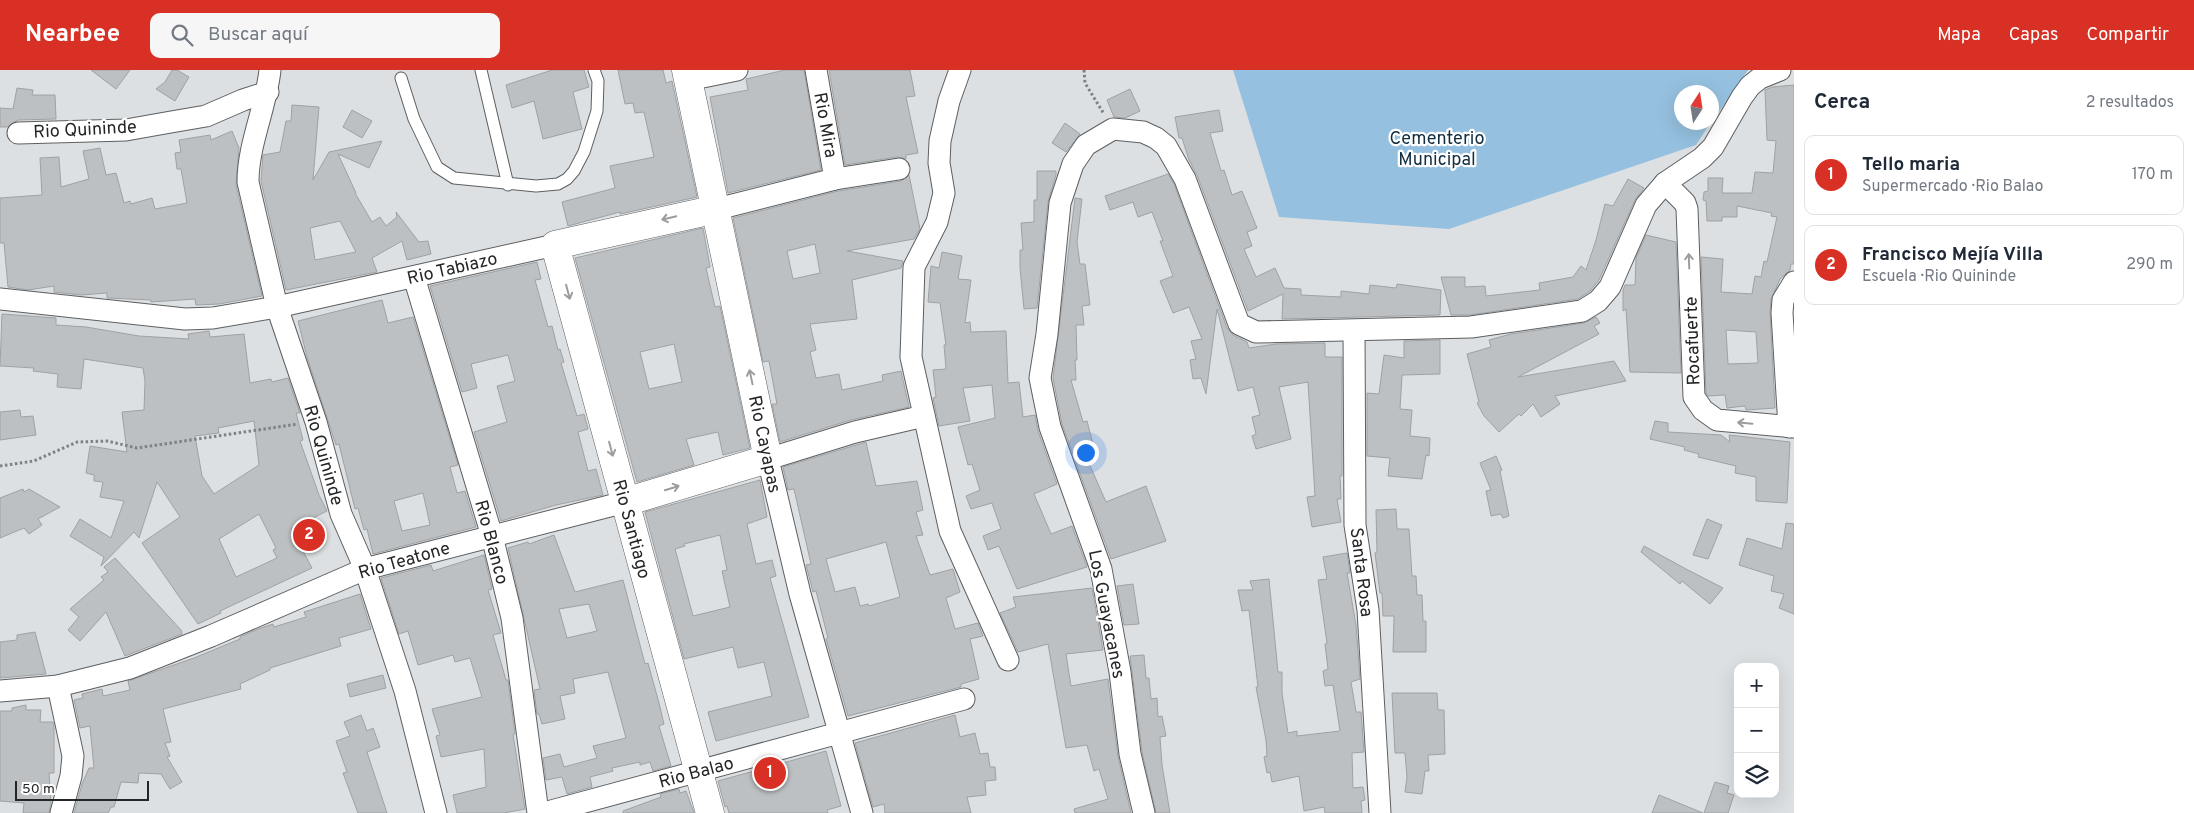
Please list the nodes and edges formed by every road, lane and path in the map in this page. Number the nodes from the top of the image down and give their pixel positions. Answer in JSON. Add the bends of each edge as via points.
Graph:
{"nodes":[{"id":1,"x":270,"y":70,"type":"edge"},
{"id":2,"x":481,"y":70,"type":"edge"},
{"id":3,"x":594,"y":70,"type":"edge"},
{"id":4,"x":737,"y":70,"type":"edge"},
{"id":5,"x":816,"y":70,"type":"edge"},
{"id":6,"x":960,"y":70,"type":"edge"},
{"id":7,"x":1084,"y":70,"type":"edge"},
{"id":8,"x":1780,"y":70,"type":"edge"},
{"id":9,"x":687,"y":75,"type":"edge"},
{"id":10,"x":401,"y":78,"type":"dead end"},
{"id":11,"x":268,"y":92,"type":"junction"},
{"id":12,"x":1113,"y":129,"type":"junction"},
{"id":13,"x":18,"y":133,"type":"dead end"},
{"id":14,"x":899,"y":169,"type":"dead end"},
{"id":15,"x":835,"y":179,"type":"junction"},
{"id":16,"x":1666,"y":183,"type":"junction"},
{"id":17,"x":508,"y":185,"type":"junction"},
{"id":18,"x":716,"y":208,"type":"junction"},
{"id":19,"x":555,"y":245,"type":"junction"},
{"id":20,"x":414,"y":277,"type":"junction"},
{"id":21,"x":1794,"y":282,"type":"edge"},
{"id":22,"x":0,"y":299,"type":"edge"},
{"id":23,"x":277,"y":307,"type":"junction"},
{"id":24,"x":1354,"y":331,"type":"junction"},
{"id":25,"x":924,"y":416,"type":"junction"},
{"id":26,"x":316,"y":422,"type":"junction"},
{"id":27,"x":1792,"y":427,"type":"edge"},
{"id":28,"x":768,"y":459,"type":"junction"},
{"id":29,"x":0,"y":466,"type":"edge"},
{"id":30,"x":625,"y":502,"type":"junction"},
{"id":31,"x":492,"y":536,"type":"junction"},
{"id":32,"x":365,"y":568,"type":"junction"},
{"id":33,"x":1008,"y":660,"type":"dead end"},
{"id":34,"x":58,"y":686,"type":"junction"},
{"id":35,"x":0,"y":691,"type":"edge"},
{"id":36,"x":964,"y":699,"type":"dead end"},
{"id":37,"x":840,"y":733,"type":"junction"},
{"id":38,"x":698,"y":772,"type":"junction"},
{"id":39,"x":61,"y":813,"type":"edge"},
{"id":40,"x":436,"y":813,"type":"edge"},
{"id":41,"x":538,"y":813,"type":"edge"},
{"id":42,"x":544,"y":813,"type":"edge"},
{"id":43,"x":710,"y":813,"type":"edge"},
{"id":44,"x":862,"y":813,"type":"edge"},
{"id":45,"x":1144,"y":813,"type":"edge"},
{"id":46,"x":1380,"y":813,"type":"edge"}],
"edges":[{"from":1,"to":11,"type":"street","name":"Rio Quininde"},
{"from":2,"to":17,"type":"lane"},
{"from":3,"to":17,"type":"lane","via":[[598,81],[597,111],[584,152],[574,171],[558,184]]},
{"from":4,"to":9,"type":"street"},
{"from":5,"to":15,"type":"street","name":"Rio Mira"},
{"from":6,"to":25,"type":"street","via":[[940,140],[939,163],[944,193],[937,222],[914,267],[911,357]]},
{"from":7,"to":12,"type":"path","via":[[1085,82]]},
{"from":8,"to":16,"type":"street","via":[[1750,86],[1713,147]]},
{"from":9,"to":18,"type":"street","name":"Rio Cayapas"},
{"from":10,"to":17,"type":"lane","via":[[414,119],[437,167],[454,178]]},
{"from":11,"to":13,"type":"street","name":"Rio Quininde","via":[[206,116],[126,130]]},
{"from":11,"to":23,"type":"street","name":"Rio Quininde","via":[[248,163],[248,182]]},
{"from":12,"to":24,"type":"street","via":[[1143,132],[1166,146],[1185,179],[1240,324],[1256,332]]},
{"from":12,"to":45,"type":"street","name":"Los Guayacanes","via":[[1086,145],[1073,164],[1060,202],[1040,378],[1050,427],[1101,569],[1120,672],[1130,754]]},
{"from":14,"to":15,"type":"street","name":"Rio Tabiazo"},
{"from":15,"to":18,"type":"street","name":"Rio Tabiazo"},
{"from":16,"to":24,"type":"street","via":[[1646,205],[1610,287],[1582,312],[1471,327]]},
{"from":27,"to":16,"type":"street","name":"Rocafuerte","one_way":true,"via":[[1717,420],[1703,410],[1694,397],[1687,209]]},
{"from":18,"to":19,"type":"street","name":"Rio Tabiazo","one_way":true},
{"from":28,"to":18,"type":"street","name":"Rio Cayapas","one_way":true},
{"from":19,"to":20,"type":"street","name":"Rio Tabiazo"},
{"from":19,"to":30,"type":"street","name":"Rio Santiago","one_way":true},
{"from":20,"to":23,"type":"street","name":"Rio Tabiazo"},
{"from":20,"to":31,"type":"street","name":"Rio Blanco"},
{"from":21,"to":27,"type":"street","via":[[1783,300],[1782,313]]},
{"from":22,"to":23,"type":"street","name":"Rio Tabiazo","via":[[185,319],[213,318]]},
{"from":23,"to":26,"type":"street","name":"Rio Quininde"},
{"from":24,"to":46,"type":"street","name":"Santa Rosa","via":[[1356,525],[1368,610]]},
{"from":25,"to":28,"type":"street","name":"Rio Teatone","via":[[892,422]]},
{"from":25,"to":33,"type":"street","via":[[950,531]]},
{"from":26,"to":29,"type":"path","via":[[137,448],[107,441],[77,442],[34,461]]},
{"from":26,"to":32,"type":"street","name":"Rio Quininde","via":[[341,514]]},
{"from":30,"to":28,"type":"street","name":"Rio Teatone","one_way":true},
{"from":28,"to":37,"type":"street","name":"Rio Cayapas","via":[[800,594]]},
{"from":30,"to":31,"type":"street","name":"Rio Teatone"},
{"from":30,"to":38,"type":"street","name":"Rio Santiago"},
{"from":31,"to":32,"type":"street","name":"Rio Teatone"},
{"from":31,"to":41,"type":"street","name":"Rio Blanco","via":[[512,618]]},
{"from":32,"to":34,"type":"street","name":"Rio Teatone","via":[[130,668]]},
{"from":32,"to":40,"type":"street","name":"Rio Quininde","via":[[405,691]]},
{"from":34,"to":35,"type":"street","name":"Rio Teatone"},
{"from":34,"to":39,"type":"street","via":[[73,756]]},
{"from":36,"to":37,"type":"street","name":"Rio Balao"},
{"from":37,"to":38,"type":"street","name":"Rio Balao"},
{"from":37,"to":44,"type":"street","name":"Rio Cayapas"},
{"from":38,"to":42,"type":"street","name":"Rio Balao"},
{"from":38,"to":43,"type":"street","name":"Rio Santiago"}]}
